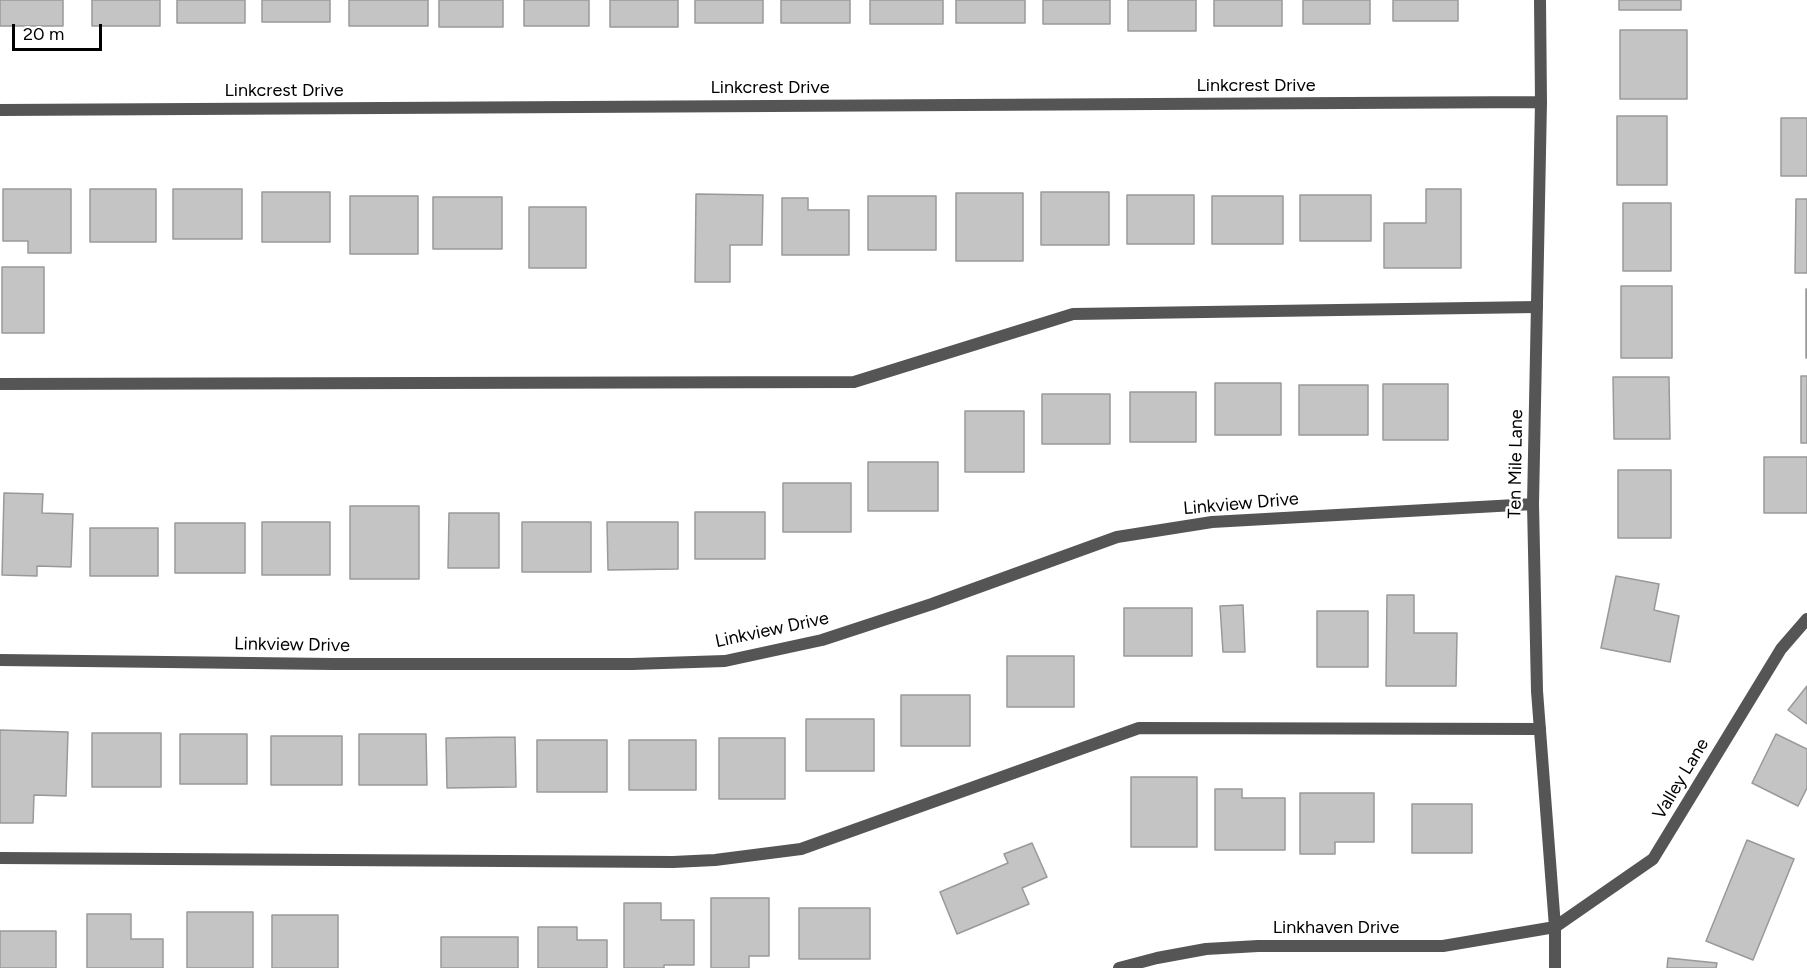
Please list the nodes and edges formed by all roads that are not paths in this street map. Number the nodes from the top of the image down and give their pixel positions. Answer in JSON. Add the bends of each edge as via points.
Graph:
{"nodes":[{"id":1,"x":1540,"y":0,"type":"edge"},
{"id":2,"x":1540,"y":102,"type":"junction"},
{"id":3,"x":0,"y":110,"type":"edge"},
{"id":4,"x":1537,"y":307,"type":"junction"},
{"id":5,"x":0,"y":384,"type":"edge"},
{"id":6,"x":1533,"y":504,"type":"junction"},
{"id":7,"x":1807,"y":619,"type":"edge"},
{"id":8,"x":0,"y":660,"type":"edge"},
{"id":9,"x":1540,"y":729,"type":"junction"},
{"id":10,"x":0,"y":858,"type":"edge"},
{"id":11,"x":1554,"y":927,"type":"junction"},
{"id":12,"x":1119,"y":968,"type":"edge"},
{"id":13,"x":1555,"y":968,"type":"edge"}],
"edges":[{"from":1,"to":2,"type":"street","name":"Ten Mile Lane"},
{"from":2,"to":3,"type":"street","name":"Linkcrest Drive"},
{"from":2,"to":4,"type":"street","name":"Ten Mile Lane"},
{"from":4,"to":5,"type":"street","via":[[1073,314],[854,382]]},
{"from":4,"to":6,"type":"street","name":"Ten Mile Lane"},
{"from":6,"to":8,"type":"street","name":"Linkview Drive","via":[[1212,522],[1117,537],[822,640],[725,661],[333,664]]},
{"from":6,"to":9,"type":"street","name":"Ten Mile Lane"},
{"from":7,"to":11,"type":"street","name":"Valley Lane","via":[[1781,649],[1653,859]]},
{"from":9,"to":10,"type":"street","via":[[1139,728],[801,849],[715,860]]},
{"from":9,"to":11,"type":"street","name":"Ten Mile Lane"},
{"from":11,"to":12,"type":"street","name":"Linkhaven Drive","via":[[1443,946],[1206,949]]},
{"from":11,"to":13,"type":"street","name":"Ten Mile Lane"}]}
